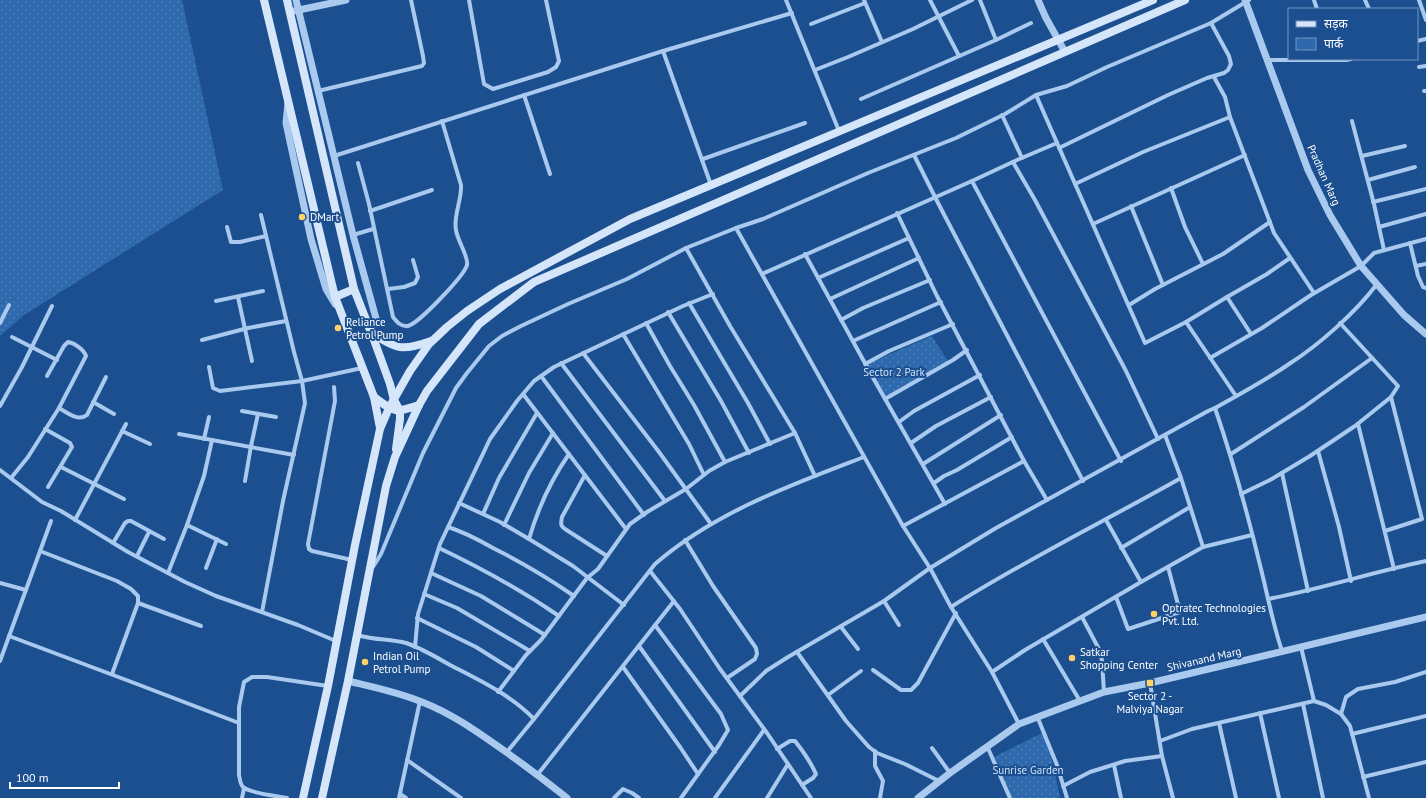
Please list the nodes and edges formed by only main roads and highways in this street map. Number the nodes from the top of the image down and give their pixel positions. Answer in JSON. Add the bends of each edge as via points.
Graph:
{"nodes":[{"id":1,"x":264,"y":0,"type":"edge"},
{"id":2,"x":287,"y":0,"type":"edge"},
{"id":3,"x":1153,"y":0,"type":"edge"},
{"id":4,"x":1185,"y":0,"type":"edge"},
{"id":5,"x":354,"y":289,"type":"junction"},
{"id":6,"x":335,"y":297,"type":"junction"},
{"id":7,"x":370,"y":330,"type":"junction"},
{"id":8,"x":434,"y":340,"type":"junction"},
{"id":9,"x":374,"y":397,"type":"junction"},
{"id":10,"x":394,"y":400,"type":"junction"},
{"id":11,"x":419,"y":405,"type":"junction"},
{"id":12,"x":389,"y":408,"type":"junction"},
{"id":13,"x":400,"y":411,"type":"junction"},
{"id":14,"x":380,"y":429,"type":"junction"},
{"id":15,"x":395,"y":457,"type":"junction"},
{"id":16,"x":303,"y":798,"type":"edge"},
{"id":17,"x":322,"y":798,"type":"edge"}],
"edges":[{"from":1,"to":6,"type":"main road"},
{"from":2,"to":5,"type":"main road"},
{"from":3,"to":8,"type":"main road","via":[[630,219],[500,289],[467,311]]},
{"from":4,"to":11,"type":"main road","via":[[534,282],[479,324],[441,371]]},
{"from":5,"to":6,"type":"main road"},
{"from":5,"to":7,"type":"main road"},
{"from":6,"to":9,"type":"main road"},
{"from":7,"to":8,"type":"main road","via":[[389,344],[400,348],[412,348]]},
{"from":7,"to":10,"type":"main road"},
{"from":8,"to":10,"type":"main road","via":[[410,370]]},
{"from":9,"to":12,"type":"main road"},
{"from":9,"to":14,"type":"main road"},
{"from":10,"to":12,"type":"main road"},
{"from":10,"to":13,"type":"main road"},
{"from":11,"to":13,"type":"main road"},
{"from":11,"to":15,"type":"main road"},
{"from":12,"to":13,"type":"main road"},
{"from":12,"to":14,"type":"main road"},
{"from":13,"to":15,"type":"main road"},
{"from":14,"to":16,"type":"main road"},
{"from":15,"to":17,"type":"main road","via":[[386,486]]}]}
